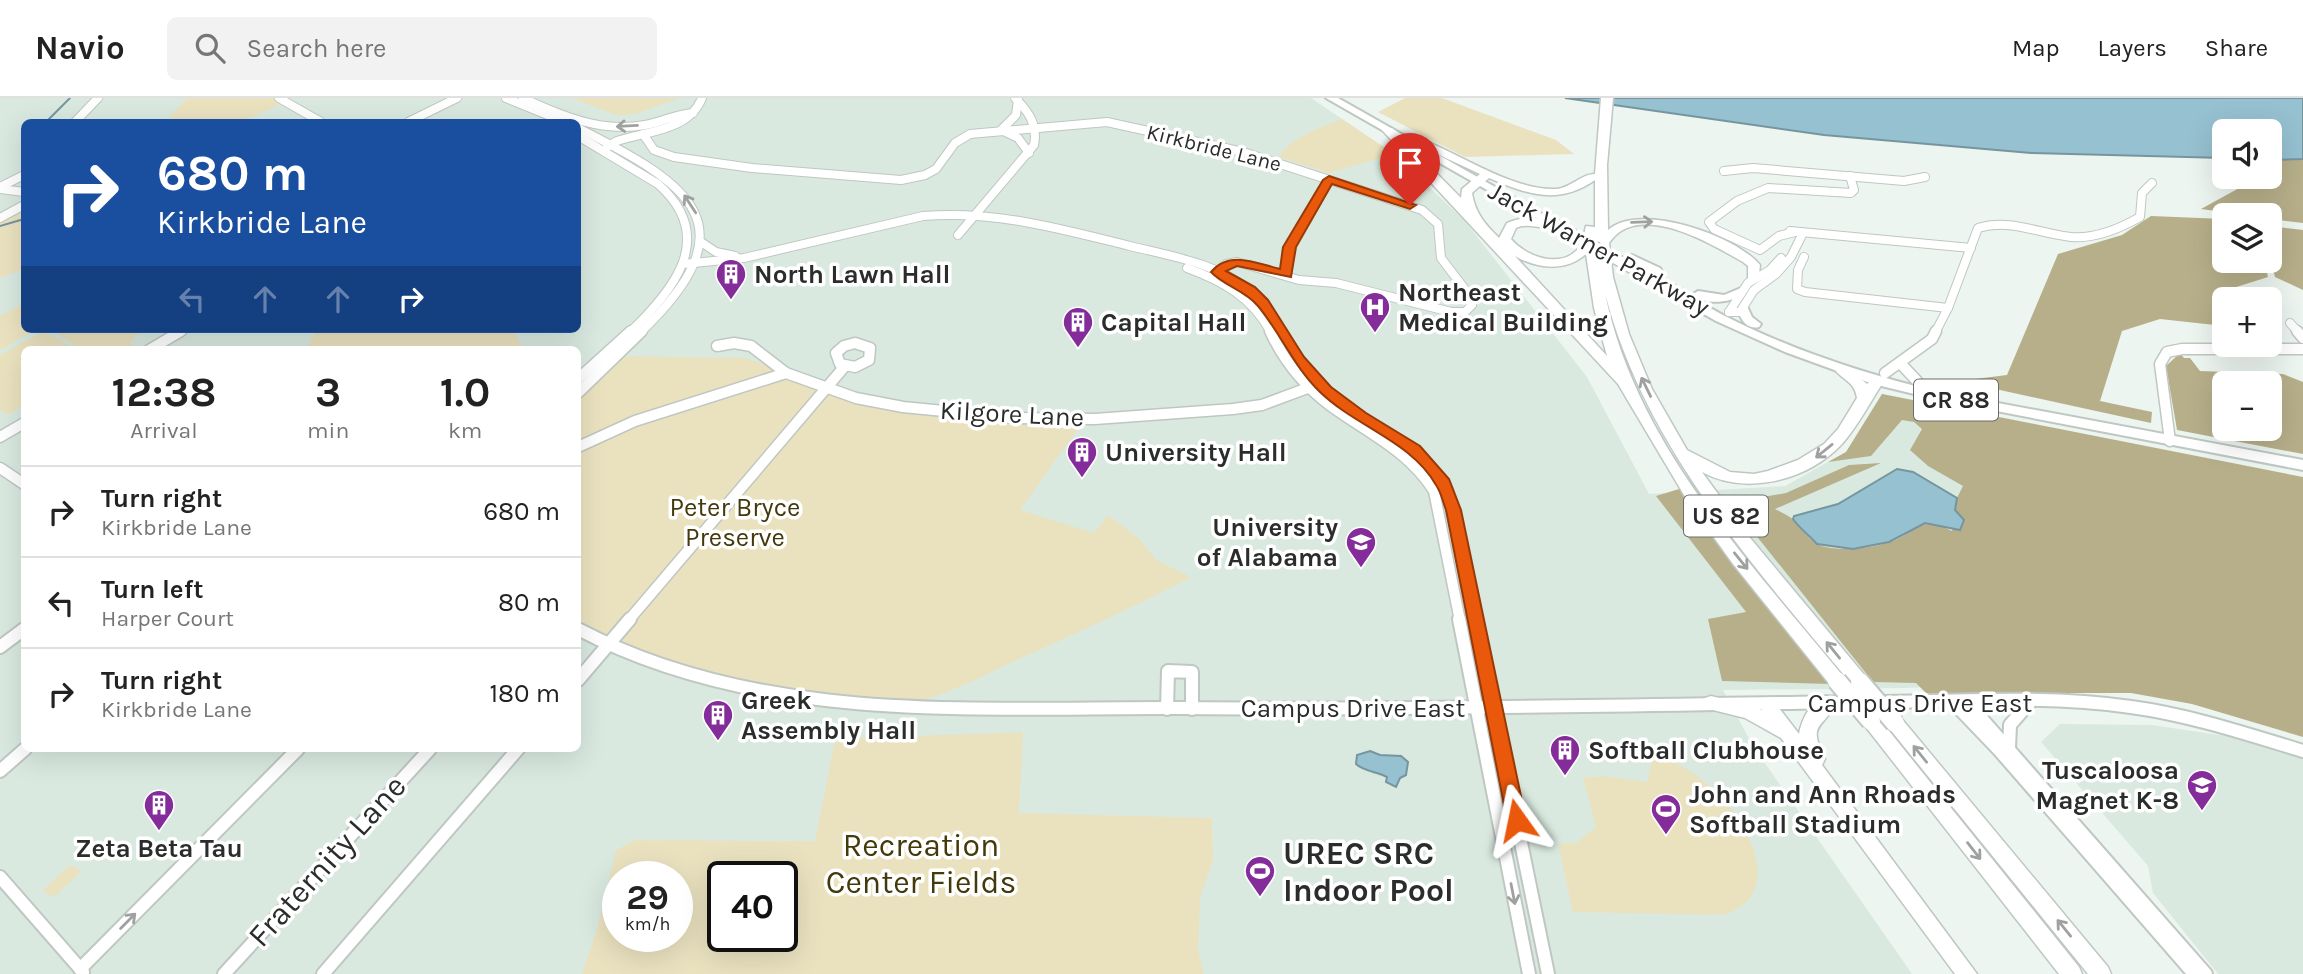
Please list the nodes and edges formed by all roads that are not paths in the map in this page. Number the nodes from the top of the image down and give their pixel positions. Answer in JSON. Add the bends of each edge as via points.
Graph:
{"nodes":[{"id":1,"x":98,"y":98,"type":"edge"},
{"id":2,"x":279,"y":98,"type":"edge"},
{"id":3,"x":445,"y":98,"type":"edge"},
{"id":4,"x":457,"y":98,"type":"edge"},
{"id":5,"x":495,"y":98,"type":"edge"},
{"id":6,"x":506,"y":98,"type":"edge"},
{"id":7,"x":523,"y":98,"type":"edge"},
{"id":8,"x":702,"y":98,"type":"edge"},
{"id":9,"x":1331,"y":98,"type":"edge"},
{"id":10,"x":1342,"y":98,"type":"edge"},
{"id":11,"x":1599,"y":98,"type":"edge"},
{"id":12,"x":1607,"y":98,"type":"edge"},
{"id":13,"x":1016,"y":99,"type":"edge"},
{"id":14,"x":693,"y":113,"type":"junction"},
{"id":15,"x":1031,"y":116,"type":"junction"},
{"id":16,"x":78,"y":119,"type":"edge"},
{"id":17,"x":316,"y":119,"type":"edge"},
{"id":18,"x":403,"y":119,"type":"edge"},
{"id":19,"x":414,"y":119,"type":"edge"},
{"id":20,"x":538,"y":119,"type":"edge"},
{"id":21,"x":558,"y":119,"type":"edge"},
{"id":22,"x":579,"y":119,"type":"edge"},
{"id":23,"x":581,"y":120,"type":"edge"},
{"id":24,"x":1055,"y":125,"type":"junction"},
{"id":25,"x":581,"y":130,"type":"edge"},
{"id":26,"x":1000,"y":130,"type":"junction"},
{"id":27,"x":1388,"y":130,"type":"junction"},
{"id":28,"x":1036,"y":131,"type":"junction"},
{"id":29,"x":643,"y":134,"type":"junction"},
{"id":30,"x":581,"y":137,"type":"edge"},
{"id":31,"x":1599,"y":141,"type":"junction"},
{"id":32,"x":1424,"y":144,"type":"junction"},
{"id":33,"x":606,"y":149,"type":"junction"},
{"id":34,"x":1029,"y":153,"type":"junction"},
{"id":35,"x":1724,"y":171,"type":"dead end"},
{"id":36,"x":1850,"y":176,"type":"junction"},
{"id":37,"x":21,"y":177,"type":"edge"},
{"id":38,"x":1592,"y":177,"type":"junction"},
{"id":39,"x":1926,"y":177,"type":"dead end"},
{"id":40,"x":1481,"y":179,"type":"junction"},
{"id":41,"x":1329,"y":180,"type":"junction"},
{"id":42,"x":2152,"y":183,"type":"dead end"},
{"id":43,"x":0,"y":188,"type":"edge"},
{"id":44,"x":20,"y":192,"type":"edge"},
{"id":45,"x":21,"y":207,"type":"edge"},
{"id":46,"x":972,"y":217,"type":"junction"},
{"id":47,"x":0,"y":218,"type":"edge"},
{"id":48,"x":1476,"y":220,"type":"junction"},
{"id":49,"x":1554,"y":220,"type":"junction"},
{"id":50,"x":1799,"y":233,"type":"junction"},
{"id":51,"x":958,"y":235,"type":"dead end"},
{"id":52,"x":1597,"y":241,"type":"junction"},
{"id":53,"x":701,"y":242,"type":"junction"},
{"id":54,"x":1769,"y":242,"type":"junction"},
{"id":55,"x":1791,"y":243,"type":"junction"},
{"id":56,"x":1971,"y":248,"type":"junction"},
{"id":57,"x":748,"y":256,"type":"junction"},
{"id":58,"x":1804,"y":257,"type":"dead end"},
{"id":59,"x":688,"y":267,"type":"junction"},
{"id":60,"x":1214,"y":274,"type":"junction"},
{"id":61,"x":1287,"y":274,"type":"junction"},
{"id":62,"x":1754,"y":279,"type":"junction"},
{"id":63,"x":1741,"y":292,"type":"junction"},
{"id":64,"x":1698,"y":295,"type":"junction"},
{"id":65,"x":1948,"y":307,"type":"junction"},
{"id":66,"x":1703,"y":308,"type":"junction"},
{"id":67,"x":1743,"y":309,"type":"junction"},
{"id":68,"x":1725,"y":315,"type":"junction"},
{"id":69,"x":2290,"y":323,"type":"dead end"},
{"id":70,"x":1755,"y":324,"type":"junction"},
{"id":71,"x":1710,"y":327,"type":"dead end"},
{"id":72,"x":177,"y":333,"type":"edge"},
{"id":73,"x":2303,"y":338,"type":"edge"},
{"id":74,"x":156,"y":346,"type":"edge"},
{"id":75,"x":717,"y":346,"type":"dead end"},
{"id":76,"x":2303,"y":349,"type":"edge"},
{"id":77,"x":1901,"y":364,"type":"junction"},
{"id":78,"x":845,"y":366,"type":"dead end"},
{"id":79,"x":1842,"y":370,"type":"junction"},
{"id":80,"x":786,"y":373,"type":"junction"},
{"id":81,"x":581,"y":376,"type":"edge"},
{"id":82,"x":1881,"y":377,"type":"junction"},
{"id":83,"x":1917,"y":381,"type":"junction"},
{"id":84,"x":1626,"y":384,"type":"junction"},
{"id":85,"x":1314,"y":386,"type":"junction"},
{"id":86,"x":826,"y":388,"type":"junction"},
{"id":87,"x":581,"y":390,"type":"edge"},
{"id":88,"x":1864,"y":397,"type":"junction"},
{"id":89,"x":2038,"y":412,"type":"junction"},
{"id":90,"x":21,"y":425,"type":"edge"},
{"id":91,"x":0,"y":437,"type":"edge"},
{"id":92,"x":2170,"y":438,"type":"junction"},
{"id":93,"x":581,"y":446,"type":"edge"},
{"id":94,"x":1678,"y":447,"type":"junction"},
{"id":95,"x":2303,"y":464,"type":"edge"},
{"id":96,"x":0,"y":468,"type":"edge"},
{"id":97,"x":21,"y":482,"type":"edge"},
{"id":98,"x":1800,"y":621,"type":"junction"},
{"id":99,"x":21,"y":631,"type":"edge"},
{"id":100,"x":581,"y":631,"type":"edge"},
{"id":101,"x":607,"y":645,"type":"junction"},
{"id":102,"x":0,"y":647,"type":"edge"},
{"id":103,"x":581,"y":676,"type":"edge"},
{"id":104,"x":1960,"y":702,"type":"junction"},
{"id":105,"x":2030,"y":702,"type":"junction"},
{"id":106,"x":1711,"y":703,"type":"junction"},
{"id":107,"x":1828,"y":703,"type":"junction"},
{"id":108,"x":1771,"y":704,"type":"junction"},
{"id":109,"x":1478,"y":707,"type":"junction"},
{"id":110,"x":1492,"y":707,"type":"junction"},
{"id":111,"x":1167,"y":709,"type":"junction"},
{"id":112,"x":1192,"y":709,"type":"junction"},
{"id":113,"x":1790,"y":736,"type":"junction"},
{"id":114,"x":2009,"y":748,"type":"junction"},
{"id":115,"x":1810,"y":751,"type":"junction"},
{"id":116,"x":2303,"y":751,"type":"edge"},
{"id":117,"x":22,"y":752,"type":"edge"},
{"id":118,"x":295,"y":752,"type":"edge"},
{"id":119,"x":427,"y":752,"type":"edge"},
{"id":120,"x":515,"y":752,"type":"edge"},
{"id":121,"x":0,"y":771,"type":"edge"},
{"id":122,"x":0,"y":877,"type":"edge"},
{"id":123,"x":82,"y":972,"type":"edge"},
{"id":124,"x":224,"y":974,"type":"edge"},
{"id":125,"x":323,"y":974,"type":"edge"},
{"id":126,"x":1529,"y":974,"type":"edge"},
{"id":127,"x":1548,"y":974,"type":"edge"},
{"id":128,"x":1967,"y":974,"type":"edge"},
{"id":129,"x":1977,"y":974,"type":"edge"},
{"id":130,"x":2072,"y":974,"type":"edge"},
{"id":131,"x":2101,"y":974,"type":"edge"},
{"id":132,"x":2194,"y":974,"type":"edge"},
{"id":133,"x":2206,"y":974,"type":"edge"}],
"edges":[{"from":1,"to":16,"type":"street"},
{"from":2,"to":17,"type":"street"},
{"from":3,"to":18,"type":"street"},
{"from":4,"to":19,"type":"street"},
{"from":5,"to":20,"type":"street"},
{"from":6,"to":21,"type":"street"},
{"from":22,"to":7,"type":"street","one_way":true},
{"from":8,"to":14,"type":"street"},
{"from":9,"to":27,"type":"main road","name":"Jack Warner Parkway"},
{"from":10,"to":32,"type":"main road","name":"Jack Warner Parkway"},
{"from":11,"to":31,"type":"highway","number":"US 82"},
{"from":12,"to":31,"type":"highway","number":"US 82"},
{"from":13,"to":15,"type":"street"},
{"from":13,"to":26,"type":"street","via":[[1016,115]]},
{"from":14,"to":23,"type":"street","one_way":true,"via":[[646,125],[601,127]]},
{"from":14,"to":29,"type":"street","via":[[669,127]]},
{"from":15,"to":24,"type":"street"},
{"from":15,"to":28,"type":"street"},
{"from":24,"to":28,"type":"street"},
{"from":24,"to":41,"type":"street","name":"Kirkbride Lane","via":[[1118,124],[1243,152]]},
{"from":25,"to":33,"type":"street"},
{"from":26,"to":28,"type":"street"},
{"from":26,"to":29,"type":"street","via":[[962,137],[936,169],[901,180],[674,157],[654,150]]},
{"from":26,"to":34,"type":"street","via":[[1018,138]]},
{"from":27,"to":40,"type":"main road","name":"Jack Warner Parkway"},
{"from":27,"to":48,"type":"highway"},
{"from":28,"to":34,"type":"street"},
{"from":29,"to":33,"type":"street"},
{"from":30,"to":33,"type":"street"},
{"from":31,"to":38,"type":"highway","number":"US 82"},
{"from":31,"to":52,"type":"highway","number":"US 82"},
{"from":32,"to":38,"type":"highway","via":[[1538,191],[1567,191]]},
{"from":32,"to":40,"type":"main road","name":"Jack Warner Parkway"},
{"from":53,"to":33,"type":"street","one_way":true,"via":[[696,212],[682,192]]},
{"from":33,"to":59,"type":"street","via":[[669,193],[682,210],[688,228]]},
{"from":34,"to":46,"type":"street"},
{"from":35,"to":36,"type":"street","via":[[1753,168]]},
{"from":36,"to":39,"type":"street","via":[[1904,181]]},
{"from":36,"to":54,"type":"street","via":[[1851,193],[1768,188],[1710,218],[1714,229],[1753,249]]},
{"from":37,"to":43,"type":"street"},
{"from":38,"to":52,"type":"highway","number":"US 82","via":[[1589,208]]},
{"from":40,"to":48,"type":"highway","via":[[1466,192]]},
{"from":40,"to":49,"type":"main road","name":"Jack Warner Parkway"},
{"from":41,"to":61,"type":"street","via":[[1290,247]]},
{"from":41,"to":61,"type":"street","name":"Kirkbride Lane","via":[[1430,215],[1440,230],[1442,260],[1467,290],[1472,305],[1465,312],[1451,312]]},
{"from":42,"to":56,"type":"street","via":[[2139,198],[2142,214],[2121,226],[2073,237],[1990,224],[1976,230]]},
{"from":43,"to":44,"type":"street"},
{"from":45,"to":47,"type":"street"},
{"from":46,"to":51,"type":"street"},
{"from":46,"to":57,"type":"street","via":[[906,219]]},
{"from":46,"to":59,"type":"street","via":[[912,224],[739,264]]},
{"from":46,"to":60,"type":"street","via":[[1028,220],[1189,261]]},
{"from":48,"to":84,"type":"highway"},
{"from":49,"to":52,"type":"highway","via":[[1511,224],[1505,239],[1522,256],[1546,262],[1575,257]]},
{"from":49,"to":64,"type":"main road","name":"Jack Warner Parkway","number":"CR 88"},
{"from":49,"to":66,"type":"main road","name":"Jack Warner Parkway","number":"CR 88","bridge":true},
{"from":50,"to":54,"type":"street"},
{"from":50,"to":54,"type":"street","via":[[1781,231]]},
{"from":50,"to":55,"type":"street"},
{"from":50,"to":56,"type":"street"},
{"from":50,"to":67,"type":"street","via":[[1791,257],[1754,290]]},
{"from":52,"to":62,"type":"highway","one_way":true,"via":[[1632,222],[1660,222],[1748,259],[1754,265]]},
{"from":52,"to":84,"type":"highway","number":"US 82","via":[[1593,276]]},
{"from":94,"to":52,"type":"highway","number":"US 82","one_way":true,"via":[[1623,336]]},
{"from":53,"to":57,"type":"street","via":[[723,254]]},
{"from":53,"to":59,"type":"street"},
{"from":54,"to":55,"type":"street"},
{"from":55,"to":62,"type":"street","via":[[1770,270]]},
{"from":56,"to":65,"type":"street"},
{"from":57,"to":59,"type":"street"},
{"from":58,"to":65,"type":"street","via":[[1797,289]]},
{"from":59,"to":81,"type":"street","via":[[656,305]]},
{"from":59,"to":87,"type":"street","via":[[681,291]]},
{"from":60,"to":61,"type":"street","name":"Kirkbride Lane","via":[[1237,262]]},
{"from":60,"to":85,"type":"street","via":[[1256,309],[1290,366]]},
{"from":62,"to":63,"type":"street"},
{"from":63,"to":64,"type":"main road","via":[[1725,299]]},
{"from":63,"to":68,"type":"street"},
{"from":64,"to":68,"type":"main road","number":"CR 88"},
{"from":65,"to":77,"type":"street","via":[[1932,339]]},
{"from":66,"to":68,"type":"main road","name":"Jack Warner Parkway","number":"CR 88"},
{"from":66,"to":71,"type":"main road"},
{"from":67,"to":68,"type":"street"},
{"from":67,"to":70,"type":"main road"},
{"from":68,"to":70,"type":"main road","number":"CR 88"},
{"from":68,"to":79,"type":"main road","name":"Jack Warner Parkway","number":"CR 88"},
{"from":69,"to":73,"type":"street"},
{"from":70,"to":82,"type":"main road","number":"CR 88"},
{"from":72,"to":74,"type":"street"},
{"from":75,"to":80,"type":"street","name":"Kilgore Lane","via":[[751,346]]},
{"from":76,"to":92,"type":"street","via":[[2167,351],[2160,364]]},
{"from":77,"to":82,"type":"street"},
{"from":77,"to":83,"type":"street"},
{"from":78,"to":86,"type":"street"},
{"from":79,"to":82,"type":"main road","name":"Jack Warner Parkway","number":"CR 88"},
{"from":79,"to":88,"type":"highway","via":[[1864,388]]},
{"from":80,"to":86,"type":"street","name":"Kilgore Lane"},
{"from":80,"to":93,"type":"street","via":[[635,421]]},
{"from":82,"to":83,"type":"main road","number":"CR 88"},
{"from":82,"to":88,"type":"highway"},
{"from":82,"to":89,"type":"main road","number":"CR 88","via":[[1938,396]]},
{"from":83,"to":89,"type":"main road","number":"CR 88"},
{"from":84,"to":98,"type":"highway","number":"US 82","one_way":true,"via":[[1679,477],[1722,537],[1761,586]]},
{"from":85,"to":86,"type":"street","name":"Kilgore Lane","via":[[1262,405],[1082,419],[913,408]]},
{"from":85,"to":109,"type":"street","via":[[1350,421],[1408,457],[1433,488]]},
{"from":85,"to":110,"type":"street","via":[[1415,449],[1443,483],[1453,510]]},
{"from":86,"to":101,"type":"street"},
{"from":88,"to":94,"type":"highway","one_way":true,"via":[[1839,439],[1814,459],[1772,478],[1737,480],[1714,473]]},
{"from":89,"to":92,"type":"main road","number":"CR 88"},
{"from":90,"to":91,"type":"street"},
{"from":92,"to":95,"type":"main road","number":"CR 88"},
{"from":94,"to":98,"type":"highway","number":"US 82","via":[[1778,582]]},
{"from":96,"to":97,"type":"street"},
{"from":98,"to":130,"type":"highway","number":"US 82","one_way":true,"bridge":true,"via":[[1838,681]]},
{"from":131,"to":98,"type":"highway","number":"US 82","one_way":true,"bridge":true,"via":[[1895,723]]},
{"from":99,"to":102,"type":"street"},
{"from":100,"to":101,"type":"street","name":"Campus Drive East"},
{"from":101,"to":103,"type":"street"},
{"from":101,"to":111,"type":"street","name":"Campus Drive East","via":[[676,672],[795,697],[889,707]]},
{"from":104,"to":105,"type":"street","name":"Campus Drive East"},
{"from":104,"to":107,"type":"street","name":"Campus Drive East"},
{"from":104,"to":114,"type":"street"},
{"from":104,"to":132,"type":"street"},
{"from":105,"to":114,"type":"street","via":[[2010,725]]},
{"from":105,"to":116,"type":"street","name":"Campus Drive East","via":[[2158,712]]},
{"from":106,"to":108,"type":"street","name":"Campus Drive East"},
{"from":106,"to":110,"type":"street","name":"Campus Drive East"},
{"from":106,"to":113,"type":"highway","via":[[1749,712]]},
{"from":107,"to":108,"type":"street","name":"Campus Drive East"},
{"from":107,"to":115,"type":"highway","via":[[1808,724]]},
{"from":108,"to":113,"type":"highway"},
{"from":108,"to":115,"type":"highway"},
{"from":109,"to":110,"type":"street","name":"Campus Drive East"},
{"from":109,"to":112,"type":"street","name":"Campus Drive East"},
{"from":109,"to":126,"type":"street","one_way":true},
{"from":110,"to":127,"type":"street"},
{"from":111,"to":112,"type":"street","name":"Campus Drive East"},
{"from":111,"to":112,"type":"street","via":[[1168,671],[1192,672]]},
{"from":113,"to":128,"type":"highway"},
{"from":114,"to":133,"type":"street"},
{"from":115,"to":129,"type":"highway"},
{"from":117,"to":121,"type":"street"},
{"from":123,"to":118,"type":"street","one_way":true},
{"from":119,"to":124,"type":"street","name":"Fraternity Lane"},
{"from":120,"to":125,"type":"street"},
{"from":122,"to":123,"type":"street"}]}
